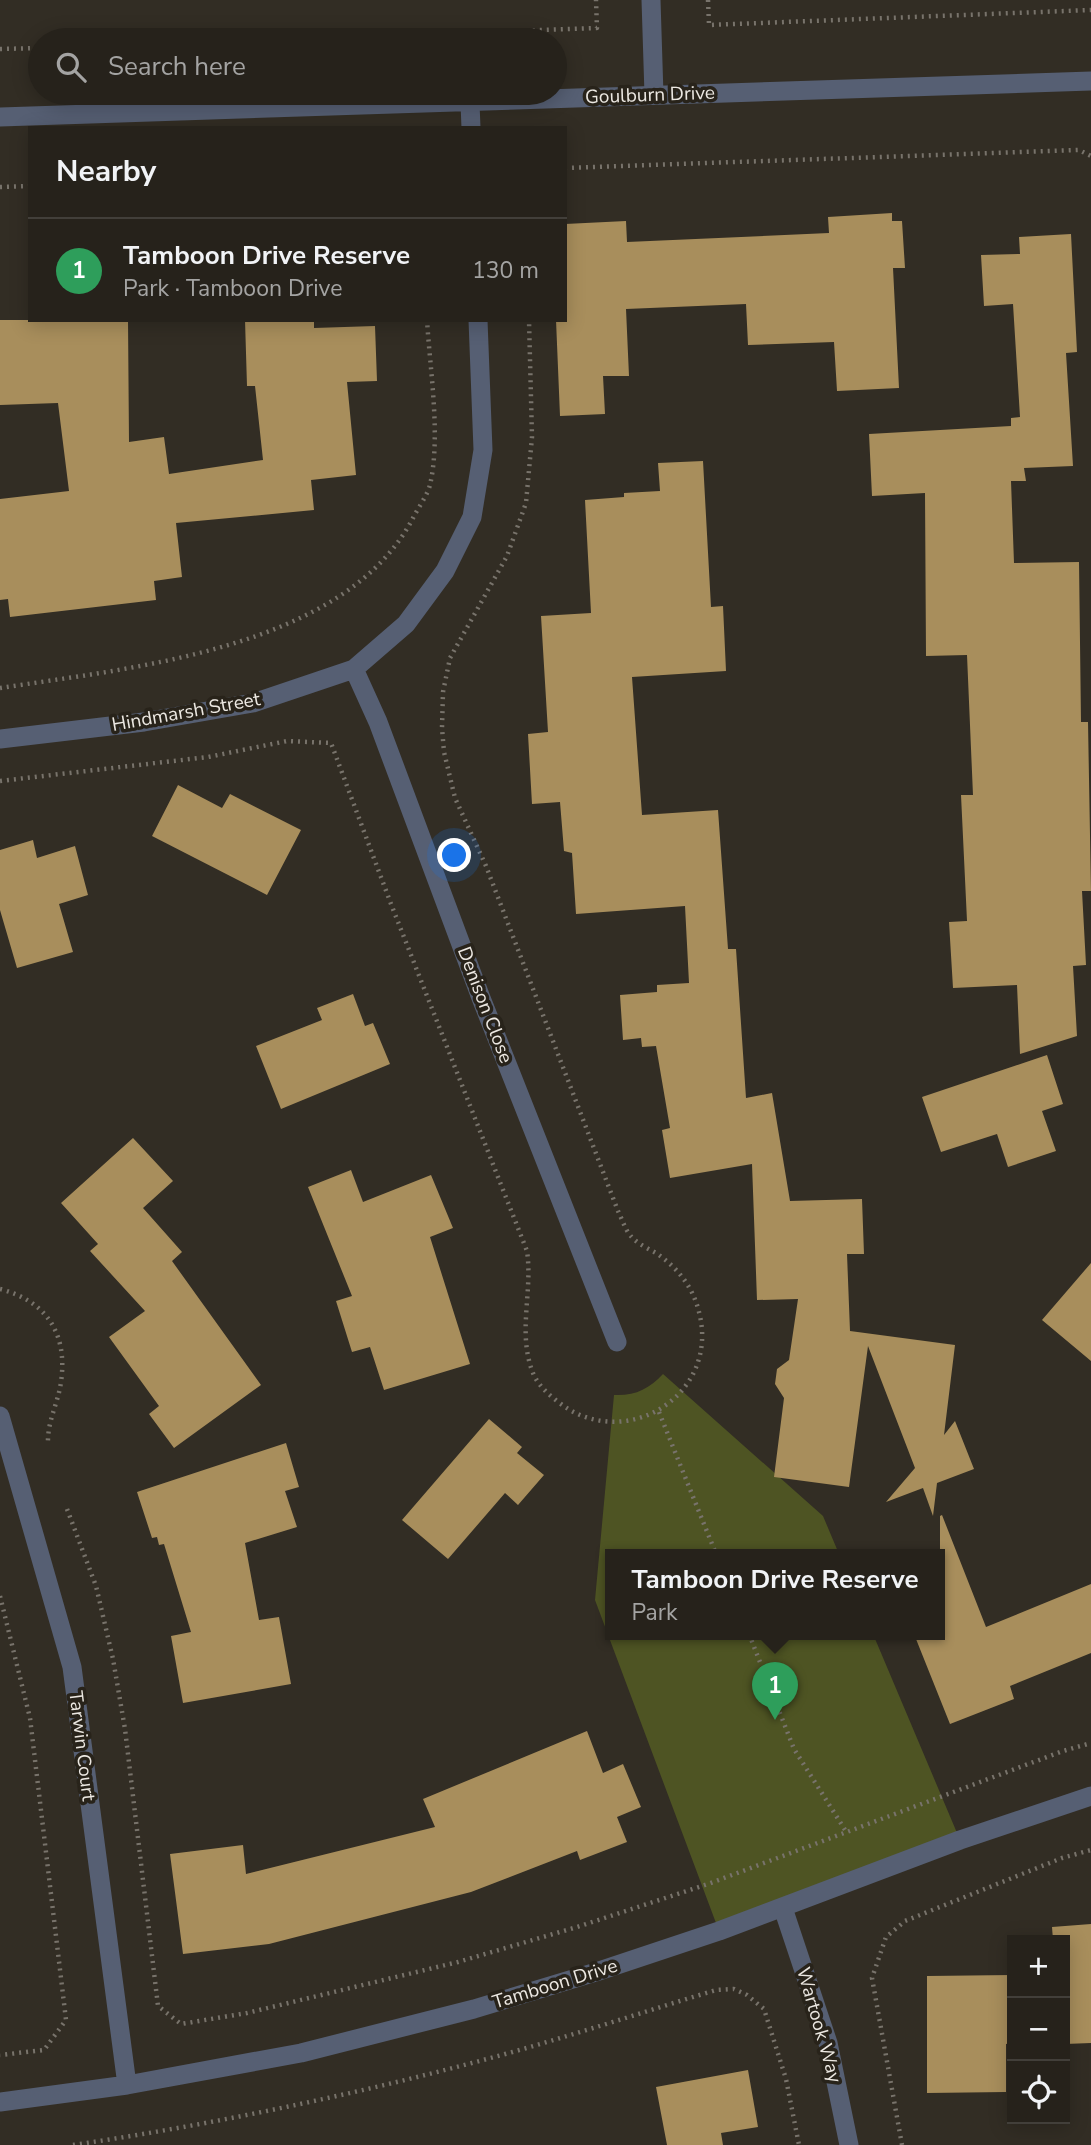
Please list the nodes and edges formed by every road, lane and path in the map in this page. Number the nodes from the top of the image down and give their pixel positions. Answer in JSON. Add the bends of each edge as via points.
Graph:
{"nodes":[{"id":1,"x":596,"y":0,"type":"edge"},
{"id":2,"x":651,"y":0,"type":"edge"},
{"id":3,"x":708,"y":0,"type":"edge"},
{"id":4,"x":1091,"y":10,"type":"edge"},
{"id":5,"x":567,"y":29,"type":"edge"},
{"id":6,"x":28,"y":49,"type":"edge"},
{"id":7,"x":0,"y":50,"type":"edge"},
{"id":8,"x":1091,"y":80,"type":"edge"},
{"id":9,"x":654,"y":95,"type":"junction"},
{"id":10,"x":567,"y":99,"type":"edge"},
{"id":11,"x":403,"y":105,"type":"edge"},
{"id":12,"x":470,"y":105,"type":"edge"},
{"id":13,"x":0,"y":117,"type":"edge"},
{"id":14,"x":471,"y":126,"type":"edge"},
{"id":15,"x":1091,"y":156,"type":"edge"},
{"id":16,"x":567,"y":168,"type":"edge"},
{"id":17,"x":28,"y":186,"type":"edge"},
{"id":18,"x":0,"y":187,"type":"edge"},
{"id":19,"x":427,"y":322,"type":"edge"},
{"id":20,"x":478,"y":322,"type":"edge"},
{"id":21,"x":354,"y":669,"type":"junction"},
{"id":22,"x":0,"y":688,"type":"edge"},
{"id":23,"x":443,"y":692,"type":"dead end"},
{"id":24,"x":0,"y":739,"type":"edge"},
{"id":25,"x":0,"y":781,"type":"edge"},
{"id":26,"x":617,"y":1342,"type":"dead end"},
{"id":27,"x":659,"y":1411,"type":"junction"},
{"id":28,"x":0,"y":1416,"type":"edge"},
{"id":29,"x":714,"y":1549,"type":"edge"},
{"id":30,"x":0,"y":1596,"type":"edge"},
{"id":31,"x":751,"y":1640,"type":"edge"},
{"id":32,"x":1091,"y":1743,"type":"edge"},
{"id":33,"x":1091,"y":1796,"type":"edge"},
{"id":34,"x":847,"y":1833,"type":"junction"},
{"id":35,"x":1091,"y":1850,"type":"edge"},
{"id":36,"x":783,"y":1908,"type":"junction"},
{"id":37,"x":158,"y":2006,"type":"dead end"},
{"id":38,"x":0,"y":2055,"type":"edge"},
{"id":39,"x":127,"y":2085,"type":"junction"},
{"id":40,"x":0,"y":2102,"type":"edge"},
{"id":41,"x":73,"y":2145,"type":"edge"},
{"id":42,"x":799,"y":2145,"type":"edge"},
{"id":43,"x":849,"y":2145,"type":"edge"},
{"id":44,"x":902,"y":2145,"type":"edge"}],
"edges":[{"from":1,"to":5,"type":"path","via":[[597,28]]},
{"from":2,"to":9,"type":"street"},
{"from":3,"to":4,"type":"path","via":[[709,24]]},
{"from":6,"to":7,"type":"path"},
{"from":8,"to":9,"type":"street","name":"Goulburn Drive"},
{"from":9,"to":10,"type":"street","name":"Goulburn Drive"},
{"from":11,"to":13,"type":"street","name":"Goulburn Drive"},
{"from":12,"to":14,"type":"street"},
{"from":15,"to":16,"type":"path","via":[[1079,150]]},
{"from":17,"to":18,"type":"path"},
{"from":19,"to":22,"type":"path","via":[[435,438],[429,486],[403,537],[370,573],[320,609],[260,635],[143,664]]},
{"from":20,"to":21,"type":"street","name":"Hindmarsh Street","via":[[483,450],[472,517],[445,570],[406,624]]},
{"from":21,"to":24,"type":"street","name":"Hindmarsh Street","via":[[253,703]]},
{"from":21,"to":26,"type":"street","name":"Denison Close"},
{"from":23,"to":27,"type":"path","via":[[444,752],[454,798],[486,866],[618,1211],[630,1235],[682,1277],[694,1294],[702,1340],[697,1362],[688,1383]]},
{"from":25,"to":27,"type":"path","via":[[208,757],[287,741],[331,743],[527,1251],[530,1272],[525,1332],[533,1374],[560,1404],[592,1420],[631,1422]]},
{"from":27,"to":29,"type":"path"},
{"from":28,"to":39,"type":"street","name":"Tarwin Court","via":[[72,1667]]},
{"from":30,"to":38,"type":"path","via":[[30,1718],[66,2020],[44,2050]]},
{"from":31,"to":34,"type":"path","via":[[794,1749]]},
{"from":32,"to":34,"type":"path"},
{"from":33,"to":36,"type":"street","name":"Tamboon Drive"},
{"from":34,"to":37,"type":"path","via":[[708,1884],[458,1962],[247,2013],[181,2024]]},
{"from":35,"to":44,"type":"path","via":[[905,1921],[886,1937],[872,1978]]},
{"from":36,"to":39,"type":"street","name":"Tamboon Drive","via":[[474,2009],[301,2053]]},
{"from":36,"to":43,"type":"street","name":"Wartook Way","via":[[828,2043]]},
{"from":39,"to":40,"type":"street","name":"Tamboon Drive"},
{"from":41,"to":42,"type":"path","via":[[210,2124],[343,2095],[496,2056],[716,1990],[734,1989],[764,2009],[786,2079]]}]}
